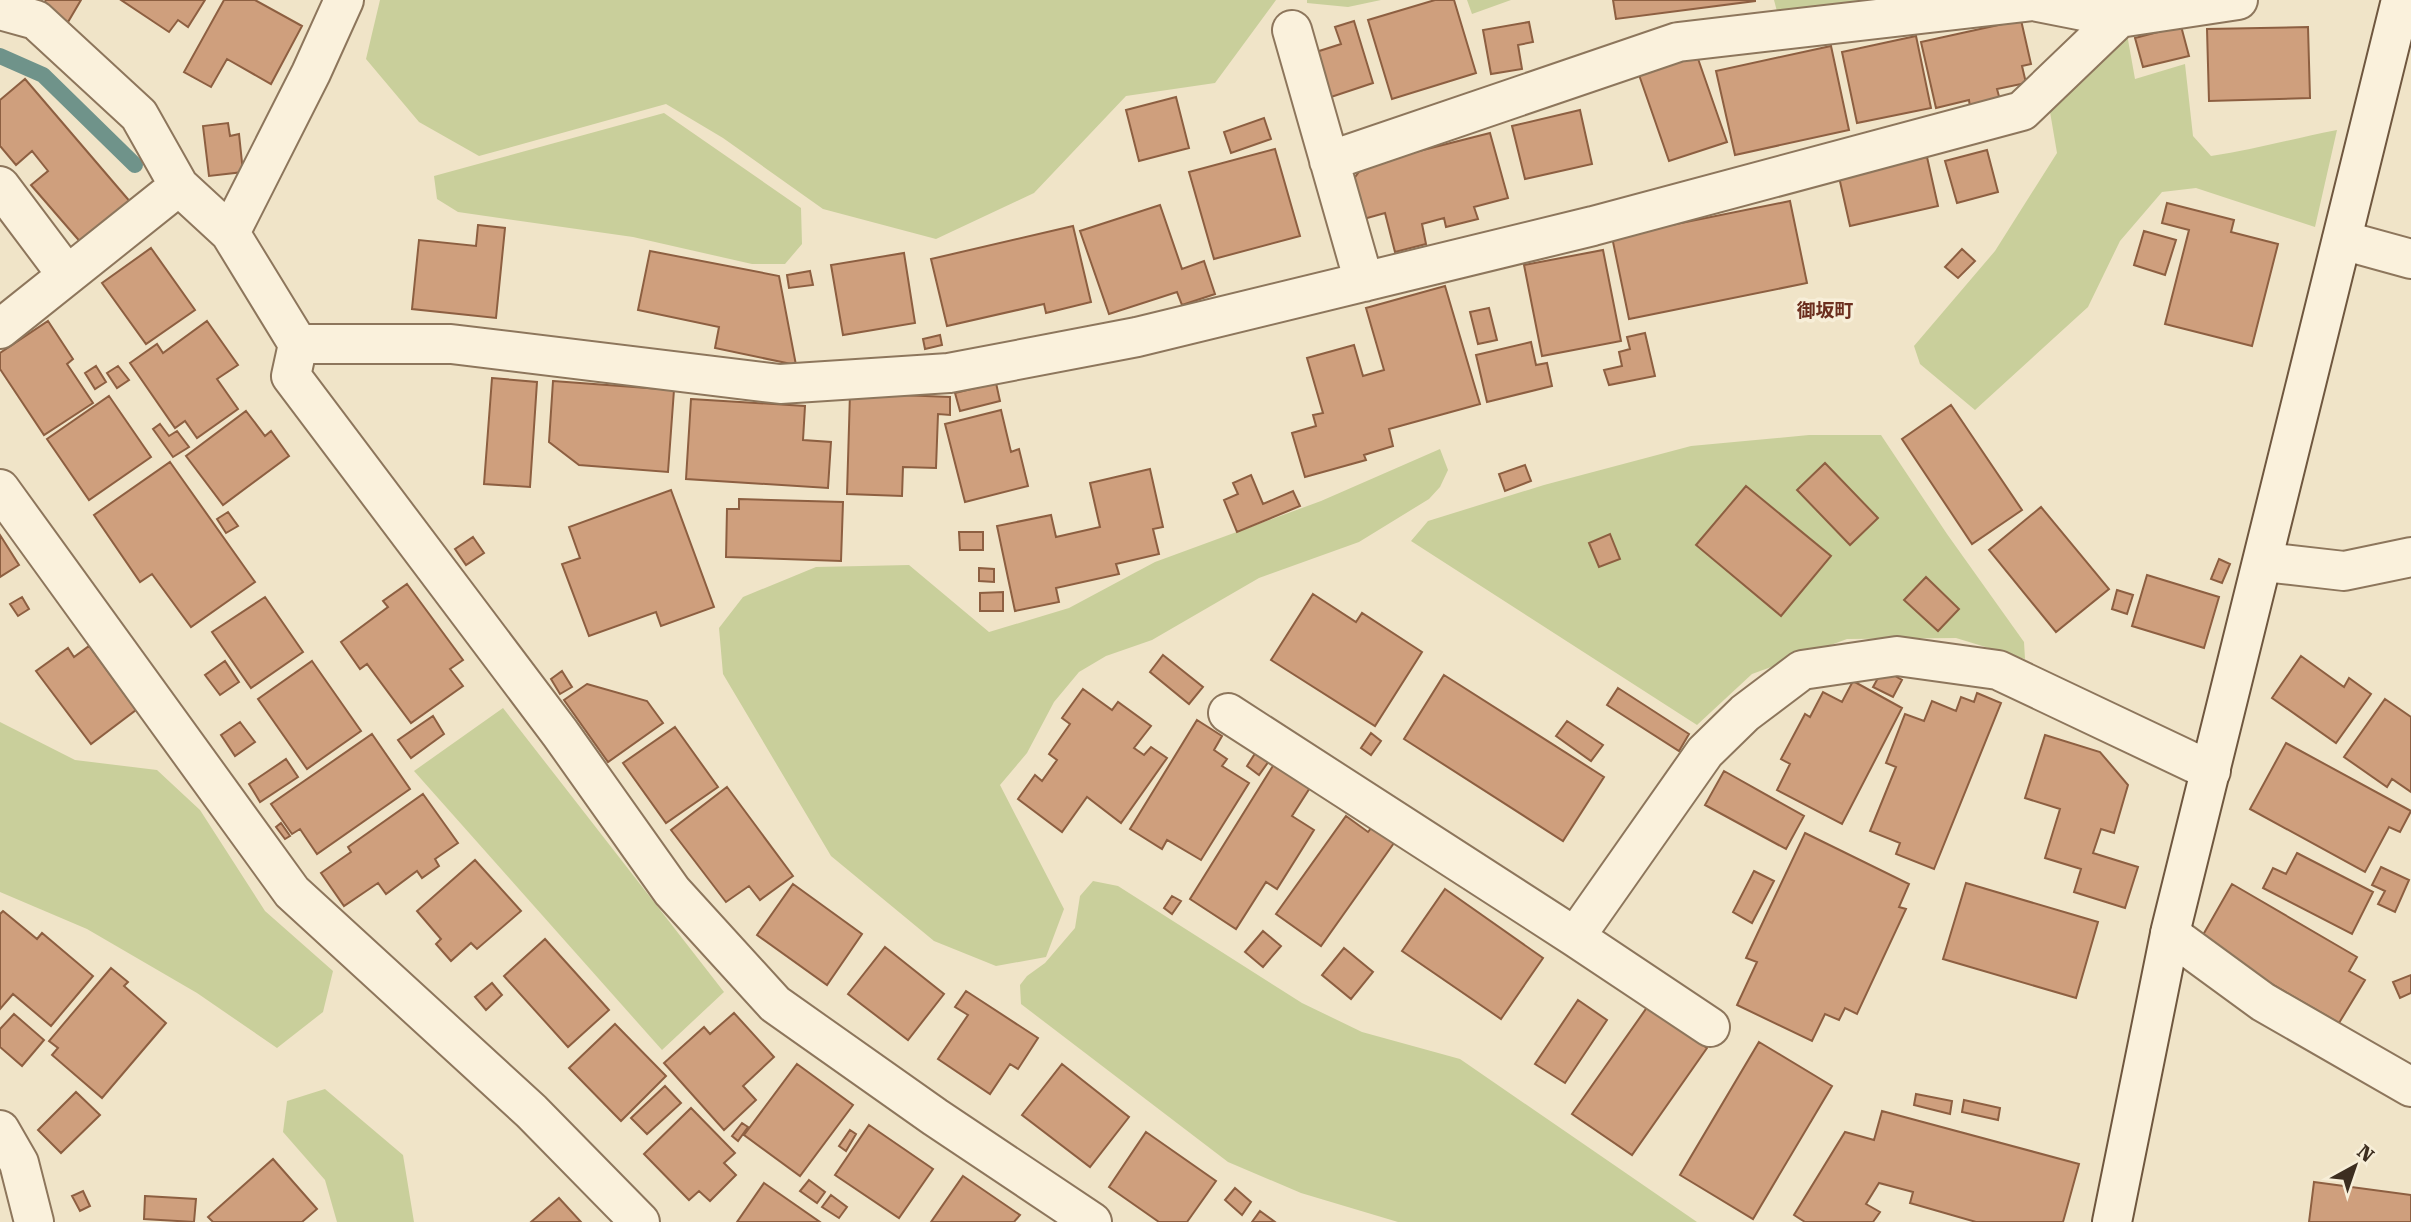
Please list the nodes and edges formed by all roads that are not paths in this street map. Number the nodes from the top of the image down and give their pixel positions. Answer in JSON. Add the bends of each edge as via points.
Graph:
{"nodes":[{"id":1,"x":344,"y":0,"type":"edge"},
{"id":2,"x":2238,"y":0,"type":"edge"},
{"id":3,"x":2401,"y":0,"type":"edge"},
{"id":4,"x":0,"y":10,"type":"edge"},
{"id":5,"x":2119,"y":18,"type":"junction"},
{"id":6,"x":1292,"y":30,"type":"dead end"},
{"id":7,"x":1329,"y":161,"type":"junction"},
{"id":8,"x":0,"y":186,"type":"edge"},
{"id":9,"x":179,"y":186,"type":"junction"},
{"id":10,"x":230,"y":233,"type":"junction"},
{"id":11,"x":2342,"y":240,"type":"junction"},
{"id":12,"x":2411,"y":259,"type":"edge"},
{"id":13,"x":67,"y":275,"type":"junction"},
{"id":14,"x":1364,"y":282,"type":"junction"},
{"id":15,"x":0,"y":329,"type":"edge"},
{"id":16,"x":298,"y":344,"type":"junction"},
{"id":17,"x":0,"y":489,"type":"edge"},
{"id":18,"x":2411,"y":557,"type":"edge"},
{"id":19,"x":2264,"y":562,"type":"junction"},
{"id":20,"x":1228,"y":713,"type":"dead end"},
{"id":21,"x":2211,"y":771,"type":"junction"},
{"id":22,"x":2171,"y":934,"type":"junction"},
{"id":23,"x":1575,"y":937,"type":"junction"},
{"id":24,"x":1710,"y":1027,"type":"dead end"},
{"id":25,"x":2411,"y":1087,"type":"edge"},
{"id":26,"x":0,"y":1130,"type":"edge"},
{"id":27,"x":33,"y":1222,"type":"edge"},
{"id":28,"x":640,"y":1222,"type":"edge"},
{"id":29,"x":1092,"y":1222,"type":"edge"},
{"id":30,"x":2112,"y":1222,"type":"edge"}],
"edges":[{"from":1,"to":10,"type":"street"},
{"from":2,"to":5,"type":"street"},
{"from":3,"to":11,"type":"street"},
{"from":4,"to":9,"type":"street","via":[[36,20],[139,115]]},
{"from":5,"to":7,"type":"street","via":[[2033,1],[1678,42]]},
{"from":5,"to":14,"type":"street","via":[[2022,111]]},
{"from":6,"to":7,"type":"street"},
{"from":7,"to":14,"type":"street"},
{"from":8,"to":13,"type":"street"},
{"from":9,"to":10,"type":"street"},
{"from":9,"to":13,"type":"street"},
{"from":10,"to":16,"type":"street"},
{"from":11,"to":12,"type":"street"},
{"from":11,"to":19,"type":"street"},
{"from":13,"to":15,"type":"street"},
{"from":14,"to":16,"type":"street","via":[[1137,337],[949,373],[780,384],[451,344]]},
{"from":16,"to":29,"type":"street","via":[[291,376],[673,891],[775,1004]]},
{"from":17,"to":28,"type":"street","via":[[292,892],[531,1111]]},
{"from":18,"to":19,"type":"street","via":[[2344,571]]},
{"from":19,"to":21,"type":"street"},
{"from":20,"to":23,"type":"street"},
{"from":21,"to":22,"type":"street"},
{"from":21,"to":23,"type":"street","via":[[1998,670],[1897,656],[1802,670],[1745,713],[1705,752]]},
{"from":22,"to":25,"type":"street","via":[[2263,1002]]},
{"from":22,"to":30,"type":"street"},
{"from":23,"to":24,"type":"street"},
{"from":26,"to":27,"type":"street","via":[[19,1163]]}]}
